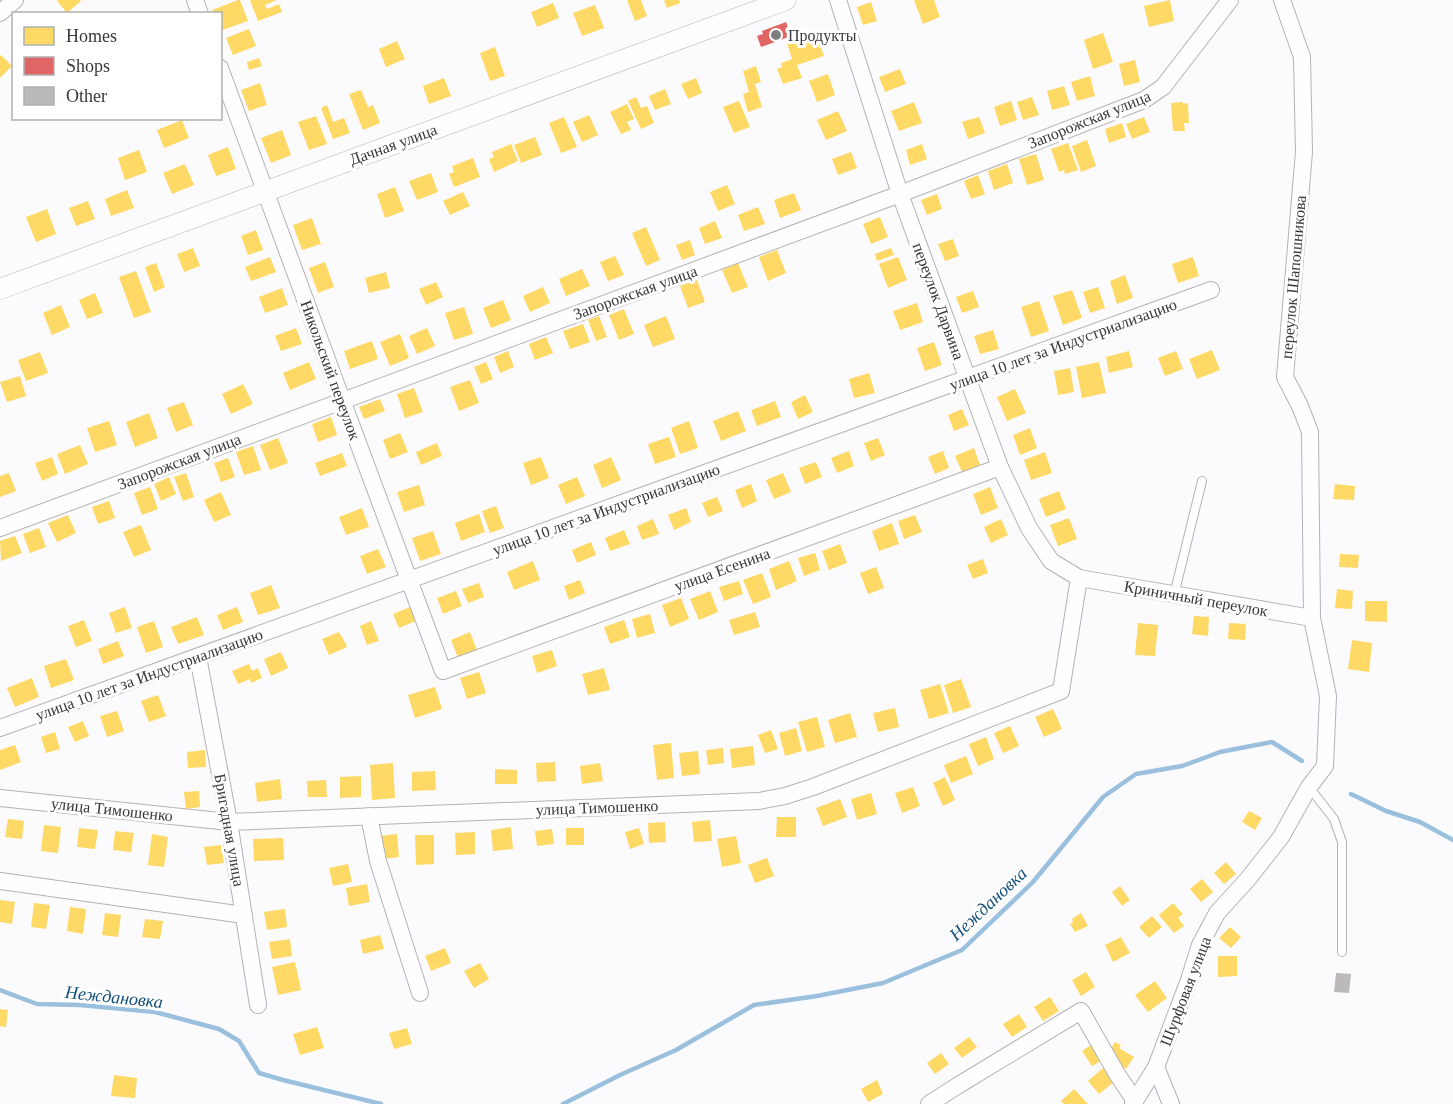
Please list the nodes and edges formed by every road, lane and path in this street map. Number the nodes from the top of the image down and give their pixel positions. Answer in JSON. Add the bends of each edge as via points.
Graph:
{"nodes":[{"id":1,"x":15,"y":0,"type":"edge"},
{"id":2,"x":786,"y":0,"type":"edge"},
{"id":3,"x":838,"y":0,"type":"edge"},
{"id":4,"x":1230,"y":0,"type":"edge"},
{"id":5,"x":1282,"y":0,"type":"edge"},
{"id":6,"x":0,"y":13,"type":"edge"},
{"id":7,"x":222,"y":73,"type":"edge"},
{"id":8,"x":266,"y":191,"type":"junction"},
{"id":9,"x":900,"y":194,"type":"junction"},
{"id":10,"x":0,"y":289,"type":"edge"},
{"id":11,"x":1211,"y":290,"type":"dead end"},
{"id":12,"x":967,"y":379,"type":"junction"},
{"id":13,"x":342,"y":400,"type":"junction"},
{"id":14,"x":1000,"y":467,"type":"junction"},
{"id":15,"x":1202,"y":482,"type":"dead end"},
{"id":16,"x":0,"y":528,"type":"edge"},
{"id":17,"x":1079,"y":579,"type":"junction"},
{"id":18,"x":410,"y":580,"type":"junction"},
{"id":19,"x":1174,"y":595,"type":"junction"},
{"id":20,"x":1312,"y":618,"type":"junction"},
{"id":21,"x":198,"y":657,"type":"junction"},
{"id":22,"x":443,"y":671,"type":"joint"},
{"id":23,"x":0,"y":728,"type":"edge"},
{"id":24,"x":1325,"y":766,"type":"joint"},
{"id":25,"x":1309,"y":787,"type":"junction"},
{"id":26,"x":0,"y":798,"type":"edge"},
{"id":27,"x":369,"y":816,"type":"junction"},
{"id":28,"x":230,"y":822,"type":"junction"},
{"id":29,"x":0,"y":881,"type":"edge"},
{"id":30,"x":244,"y":915,"type":"junction"},
{"id":31,"x":1342,"y":952,"type":"dead end"},
{"id":32,"x":420,"y":993,"type":"dead end"},
{"id":33,"x":258,"y":1005,"type":"dead end"},
{"id":34,"x":1156,"y":1067,"type":"junction"},
{"id":35,"x":1134,"y":1102,"type":"edge"},
{"id":36,"x":929,"y":1104,"type":"edge"},
{"id":37,"x":1172,"y":1104,"type":"edge"}],
"edges":[{"from":1,"to":6,"type":"street"},
{"from":2,"to":8,"type":"street","name":"Дачная улица"},
{"from":3,"to":9,"type":"street","name":"переулок Дарвина"},
{"from":4,"to":9,"type":"street","name":"Запорожская улица","via":[[1163,87],[1143,100]]},
{"from":5,"to":20,"type":"street","name":"переулок Шапошникова","via":[[1302,57],[1304,152],[1285,378],[1310,432]]},
{"from":7,"to":8,"type":"street","name":"Никольский переулок"},
{"from":8,"to":10,"type":"street","name":"Дачная улица"},
{"from":8,"to":13,"type":"street","name":"Никольский переулок"},
{"from":9,"to":12,"type":"street","name":"переулок Дарвина"},
{"from":9,"to":13,"type":"street","name":"Запорожская улица"},
{"from":11,"to":12,"type":"street","name":"улица 10 лет за Индустриализацию"},
{"from":12,"to":14,"type":"street","name":"переулок Дарвина"},
{"from":12,"to":18,"type":"street","name":"улица 10 лет за Индустриализацию"},
{"from":13,"to":16,"type":"street","name":"Запорожская улица"},
{"from":13,"to":18,"type":"street","name":"Никольский переулок"},
{"from":14,"to":17,"type":"street","name":"переулок Дарвина","via":[[1029,528],[1051,561]]},
{"from":14,"to":22,"type":"street","name":"улица Есенина"},
{"from":15,"to":19,"type":"lane"},
{"from":17,"to":19,"type":"street","name":"Криничный переулок"},
{"from":17,"to":27,"type":"street","name":"улица Тимошенко","via":[[1061,691],[813,787],[759,801]]},
{"from":18,"to":21,"type":"street","name":"улица 10 лет за Индустриализацию"},
{"from":18,"to":22,"type":"street","name":"Никольский переулок"},
{"from":19,"to":20,"type":"street","name":"Криничный переулок"},
{"from":20,"to":24,"type":"street","name":"переулок Шапошникова","via":[[1328,696]]},
{"from":21,"to":23,"type":"street","name":"улица 10 лет за Индустриализацию"},
{"from":21,"to":28,"type":"street","name":"Бригадная улица"},
{"from":24,"to":25,"type":"street","name":"Шурфовая улица"},
{"from":25,"to":31,"type":"lane","via":[[1334,819],[1342,842]]},
{"from":25,"to":34,"type":"street","name":"Шурфовая улица","via":[[1281,837],[1217,913],[1200,945]]},
{"from":26,"to":28,"type":"street","name":"улица Тимошенко"},
{"from":27,"to":28,"type":"street","name":"улица Тимошенко"},
{"from":27,"to":32,"type":"street","via":[[378,861]]},
{"from":28,"to":30,"type":"street","name":"Бригадная улица"},
{"from":29,"to":30,"type":"street"},
{"from":30,"to":33,"type":"street","name":"Бригадная улица"},
{"from":34,"to":35,"type":"street","name":"Шурфовая улица"},
{"from":34,"to":37,"type":"street"},
{"from":35,"to":36,"type":"street","via":[[1081,1011]]}]}
